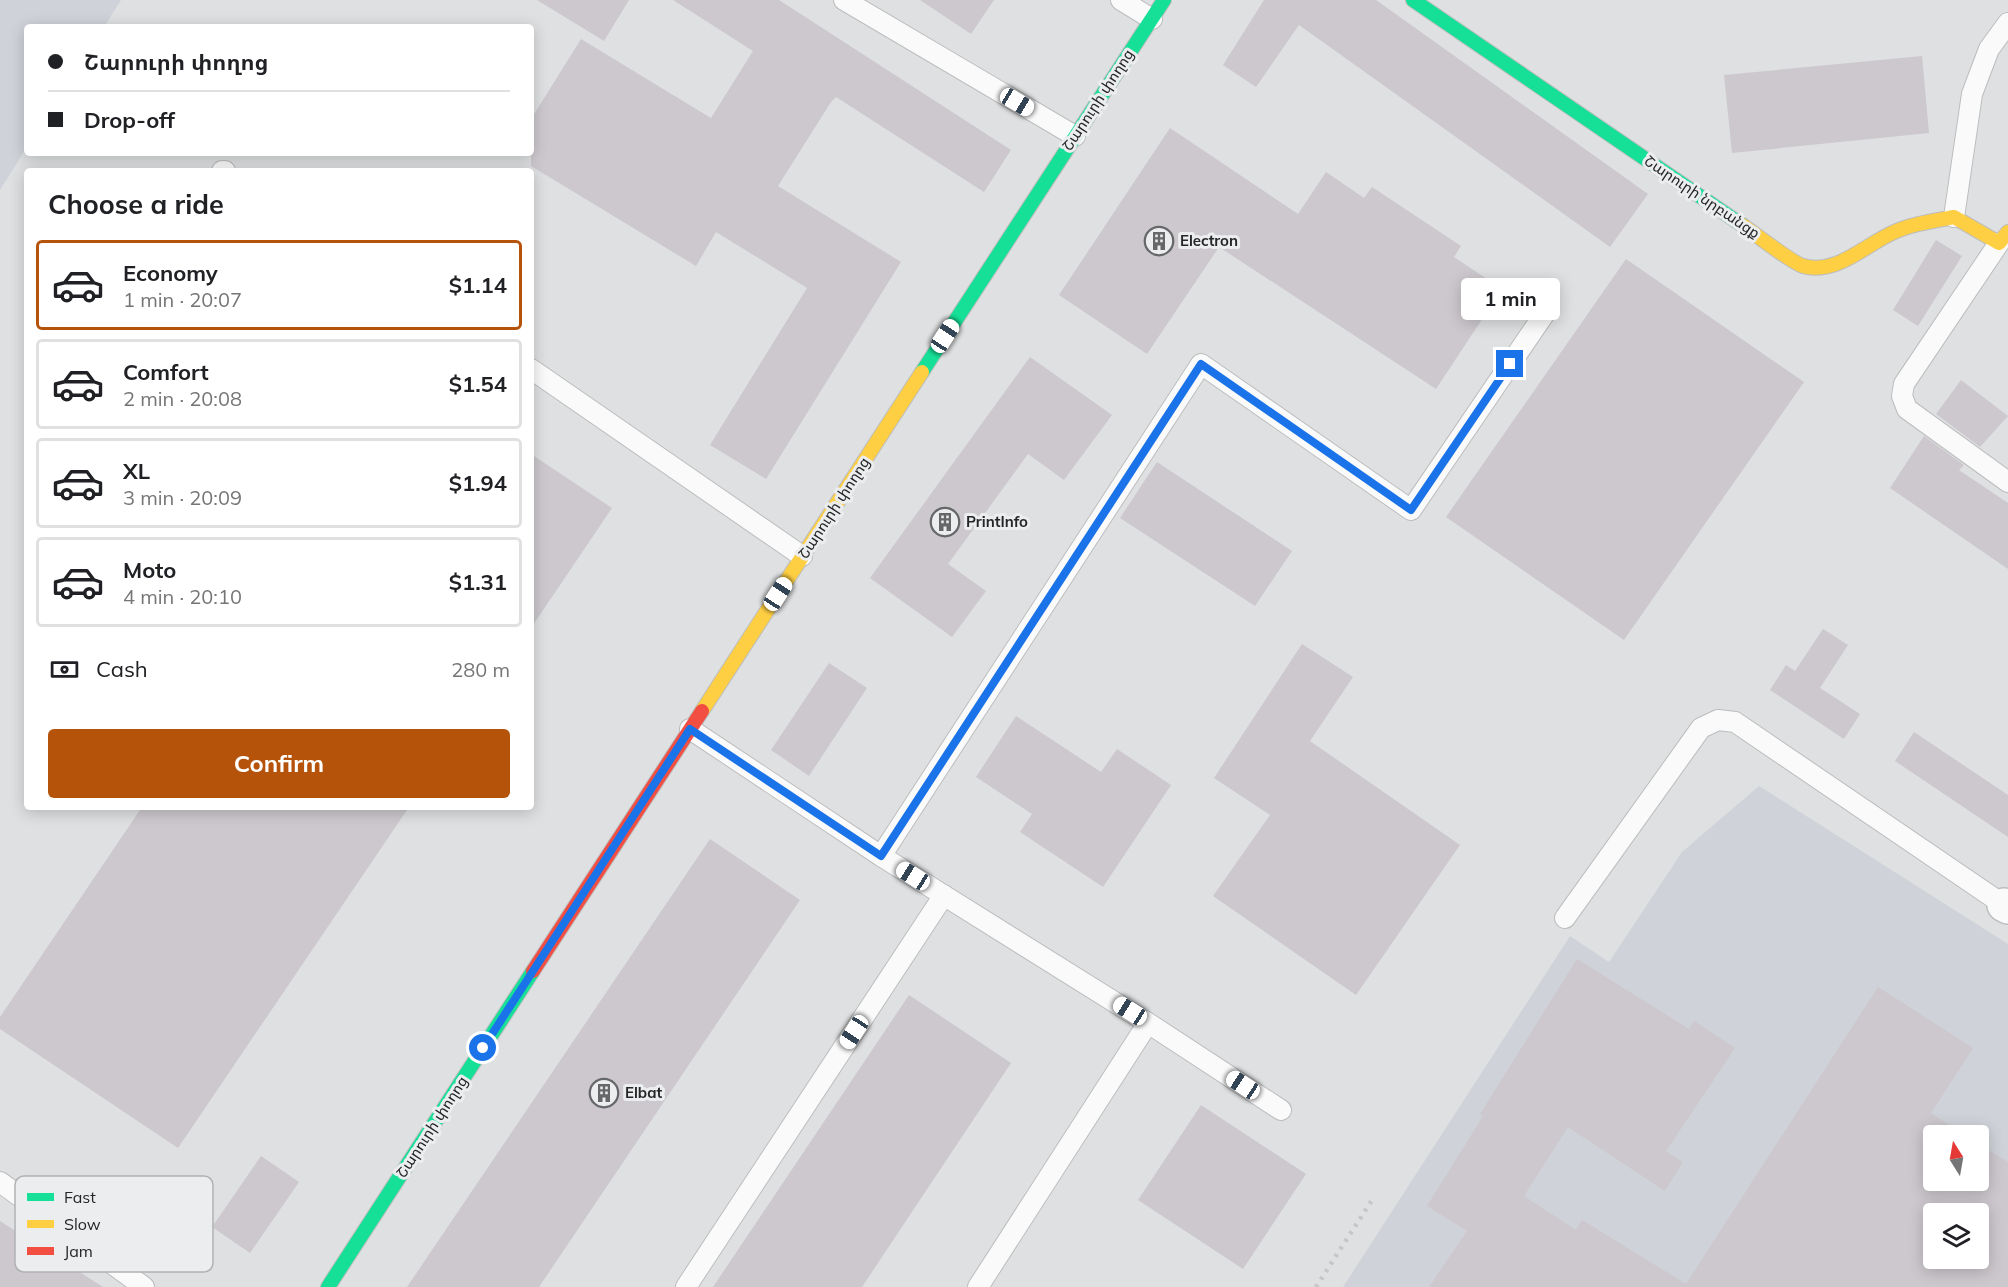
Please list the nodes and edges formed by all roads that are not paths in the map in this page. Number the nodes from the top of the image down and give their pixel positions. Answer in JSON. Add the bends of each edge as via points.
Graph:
{"nodes":[{"id":1,"x":844,"y":0,"type":"edge"},
{"id":2,"x":1121,"y":0,"type":"edge"},
{"id":3,"x":1164,"y":0,"type":"edge"},
{"id":4,"x":1413,"y":0,"type":"edge"},
{"id":5,"x":1152,"y":19,"type":"junction"},
{"id":6,"x":2008,"y":23,"type":"edge"},
{"id":7,"x":1075,"y":136,"type":"junction"},
{"id":8,"x":1954,"y":218,"type":"junction"},
{"id":9,"x":2004,"y":237,"type":"edge"},
{"id":10,"x":1547,"y":310,"type":"dead end"},
{"id":11,"x":534,"y":371,"type":"edge"},
{"id":12,"x":2008,"y":482,"type":"edge"},
{"id":13,"x":802,"y":556,"type":"junction"},
{"id":14,"x":690,"y":729,"type":"junction"},
{"id":15,"x":881,"y":856,"type":"junction"},
{"id":16,"x":944,"y":896,"type":"junction"},
{"id":17,"x":2006,"y":906,"type":"edge"},
{"id":18,"x":1565,"y":918,"type":"dead end"},
{"id":19,"x":1148,"y":1023,"type":"junction"},
{"id":20,"x":1281,"y":1110,"type":"dead end"},
{"id":21,"x":0,"y":1182,"type":"edge"},
{"id":22,"x":15,"y":1193,"type":"edge"},
{"id":23,"x":123,"y":1272,"type":"edge"},
{"id":24,"x":144,"y":1287,"type":"edge"},
{"id":25,"x":328,"y":1287,"type":"edge"},
{"id":26,"x":686,"y":1287,"type":"edge"},
{"id":27,"x":978,"y":1287,"type":"edge"}],
"edges":[{"from":1,"to":7,"type":"lane"},
{"from":2,"to":5,"type":"lane"},
{"from":3,"to":5,"type":"street","name":"Շարուրի փողոց"},
{"from":4,"to":8,"type":"street","name":"Շարուրի նրբանցք","via":[[1802,266],[1825,267],[1848,260],[1892,233],[1920,223]]},
{"from":5,"to":7,"type":"street","name":"Շարուրի փողոց"},
{"from":6,"to":8,"type":"lane","via":[[1989,49],[1972,93]]},
{"from":7,"to":13,"type":"street","name":"Շարուրի փողոց"},
{"from":8,"to":9,"type":"street"},
{"from":9,"to":12,"type":"lane","via":[[1904,384],[1902,396],[1907,409]]},
{"from":10,"to":15,"type":"lane","via":[[1411,510],[1201,364]]},
{"from":11,"to":13,"type":"lane"},
{"from":13,"to":14,"type":"street","name":"Շարուրի փողոց"},
{"from":14,"to":15,"type":"lane"},
{"from":14,"to":25,"type":"street","name":"Շարուրի փողոց"},
{"from":15,"to":16,"type":"lane"},
{"from":16,"to":19,"type":"lane"},
{"from":16,"to":26,"type":"lane"},
{"from":17,"to":18,"type":"lane","via":[[1735,722],[1718,720],[1701,728]]},
{"from":19,"to":20,"type":"lane"},
{"from":19,"to":27,"type":"lane"},
{"from":21,"to":22,"type":"lane"},
{"from":23,"to":24,"type":"lane"}]}
